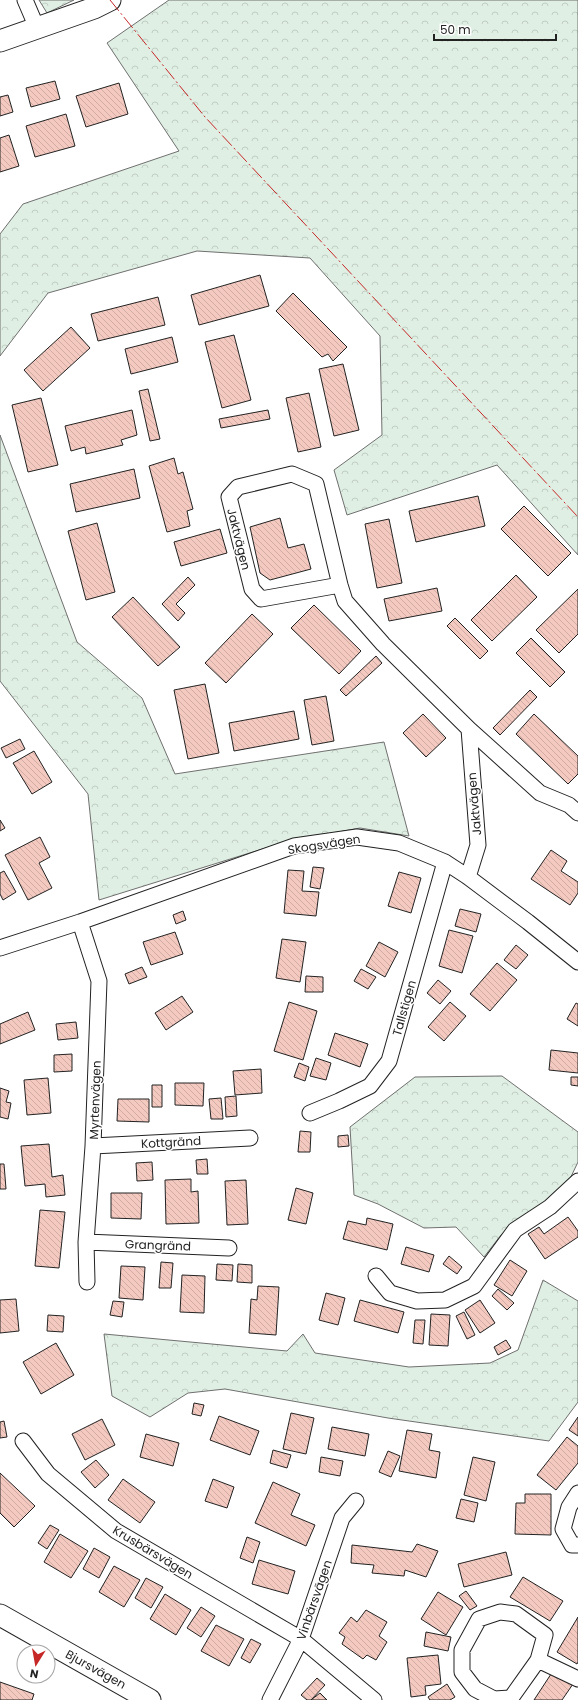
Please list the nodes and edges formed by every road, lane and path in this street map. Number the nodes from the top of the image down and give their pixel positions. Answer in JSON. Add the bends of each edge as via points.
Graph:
{"nodes":[{"id":1,"x":25,"y":0,"type":"edge"},
{"id":2,"x":110,"y":0,"type":"edge"},
{"id":3,"x":37,"y":28,"type":"junction"},
{"id":4,"x":0,"y":41,"type":"edge"},
{"id":5,"x":340,"y":585,"type":"junction"},
{"id":6,"x":469,"y":729,"type":"junction"},
{"id":7,"x":578,"y":813,"type":"edge"},
{"id":8,"x":444,"y":862,"type":"junction"},
{"id":9,"x":468,"y":877,"type":"junction"},
{"id":10,"x":80,"y":922,"type":"junction"},
{"id":11,"x":0,"y":948,"type":"edge"},
{"id":12,"x":578,"y":962,"type":"edge"},
{"id":13,"x":310,"y":1113,"type":"dead end"},
{"id":14,"x":250,"y":1138,"type":"dead end"},
{"id":15,"x":93,"y":1146,"type":"junction"},
{"id":16,"x":578,"y":1181,"type":"edge"},
{"id":17,"x":86,"y":1242,"type":"junction"},
{"id":18,"x":229,"y":1248,"type":"dead end"},
{"id":19,"x":376,"y":1276,"type":"dead end"},
{"id":20,"x":87,"y":1282,"type":"dead end"},
{"id":21,"x":23,"y":1441,"type":"dead end"},
{"id":22,"x":578,"y":1493,"type":"edge"},
{"id":23,"x":356,"y":1500,"type":"dead end"},
{"id":24,"x":578,"y":1546,"type":"edge"},
{"id":25,"x":0,"y":1615,"type":"edge"},
{"id":26,"x":301,"y":1639,"type":"junction"},
{"id":27,"x":538,"y":1660,"type":"junction"},
{"id":28,"x":578,"y":1679,"type":"edge"},
{"id":29,"x":137,"y":1697,"type":"edge"},
{"id":30,"x":270,"y":1700,"type":"edge"},
{"id":31,"x":374,"y":1700,"type":"edge"}],
"edges":[{"from":1,"to":3,"type":"street"},
{"from":2,"to":3,"type":"street"},
{"from":3,"to":4,"type":"street"},
{"from":5,"to":5,"type":"street","name":"Jaktvägen","via":[[316,484],[292,474],[238,487],[229,497],[252,589],[261,599]]},
{"from":5,"to":6,"type":"street","name":"Jaktvägen","via":[[345,601]]},
{"from":6,"to":7,"type":"street","name":"Jaktvägen","via":[[540,793],[569,805]]},
{"from":6,"to":9,"type":"street","name":"Jaktvägen","via":[[478,845]]},
{"from":8,"to":9,"type":"street","name":"Skogsvägen"},
{"from":8,"to":10,"type":"street","name":"Skogsvägen","via":[[399,843],[357,837],[294,846]]},
{"from":8,"to":13,"type":"street","name":"Tallstigen","via":[[389,1061],[370,1086]]},
{"from":9,"to":12,"type":"street","name":"Skogsvägen"},
{"from":10,"to":11,"type":"street","name":"Skogsvägen"},
{"from":10,"to":15,"type":"street","name":"Myrtenvägen","via":[[99,981]]},
{"from":14,"to":15,"type":"street","name":"Kottgränd"},
{"from":15,"to":17,"type":"street","name":"Myrtenvägen"},
{"from":16,"to":19,"type":"street","via":[[550,1207],[515,1230],[474,1286],[445,1300],[417,1302],[390,1293]]},
{"from":17,"to":18,"type":"street","name":"Grangränd"},
{"from":17,"to":20,"type":"street","name":"Myrtenvägen"},
{"from":21,"to":26,"type":"street","name":"Krusbärsvägen","via":[[48,1474],[116,1531]]},
{"from":22,"to":24,"type":"street","via":[[569,1507],[564,1529],[572,1545]]},
{"from":23,"to":26,"type":"street","name":"Vinbärsvägen","via":[[342,1518]]},
{"from":25,"to":29,"type":"street","name":"Bjursvägen"},
{"from":26,"to":30,"type":"street","name":"Vinbärsvägen"},
{"from":26,"to":31,"type":"street","name":"Krusbärsvägen"},
{"from":27,"to":27,"type":"street","via":[[511,1698],[494,1699],[475,1690],[462,1672],[462,1650],[479,1619],[500,1612],[516,1614],[545,1635]]},
{"from":27,"to":28,"type":"street"}]}
